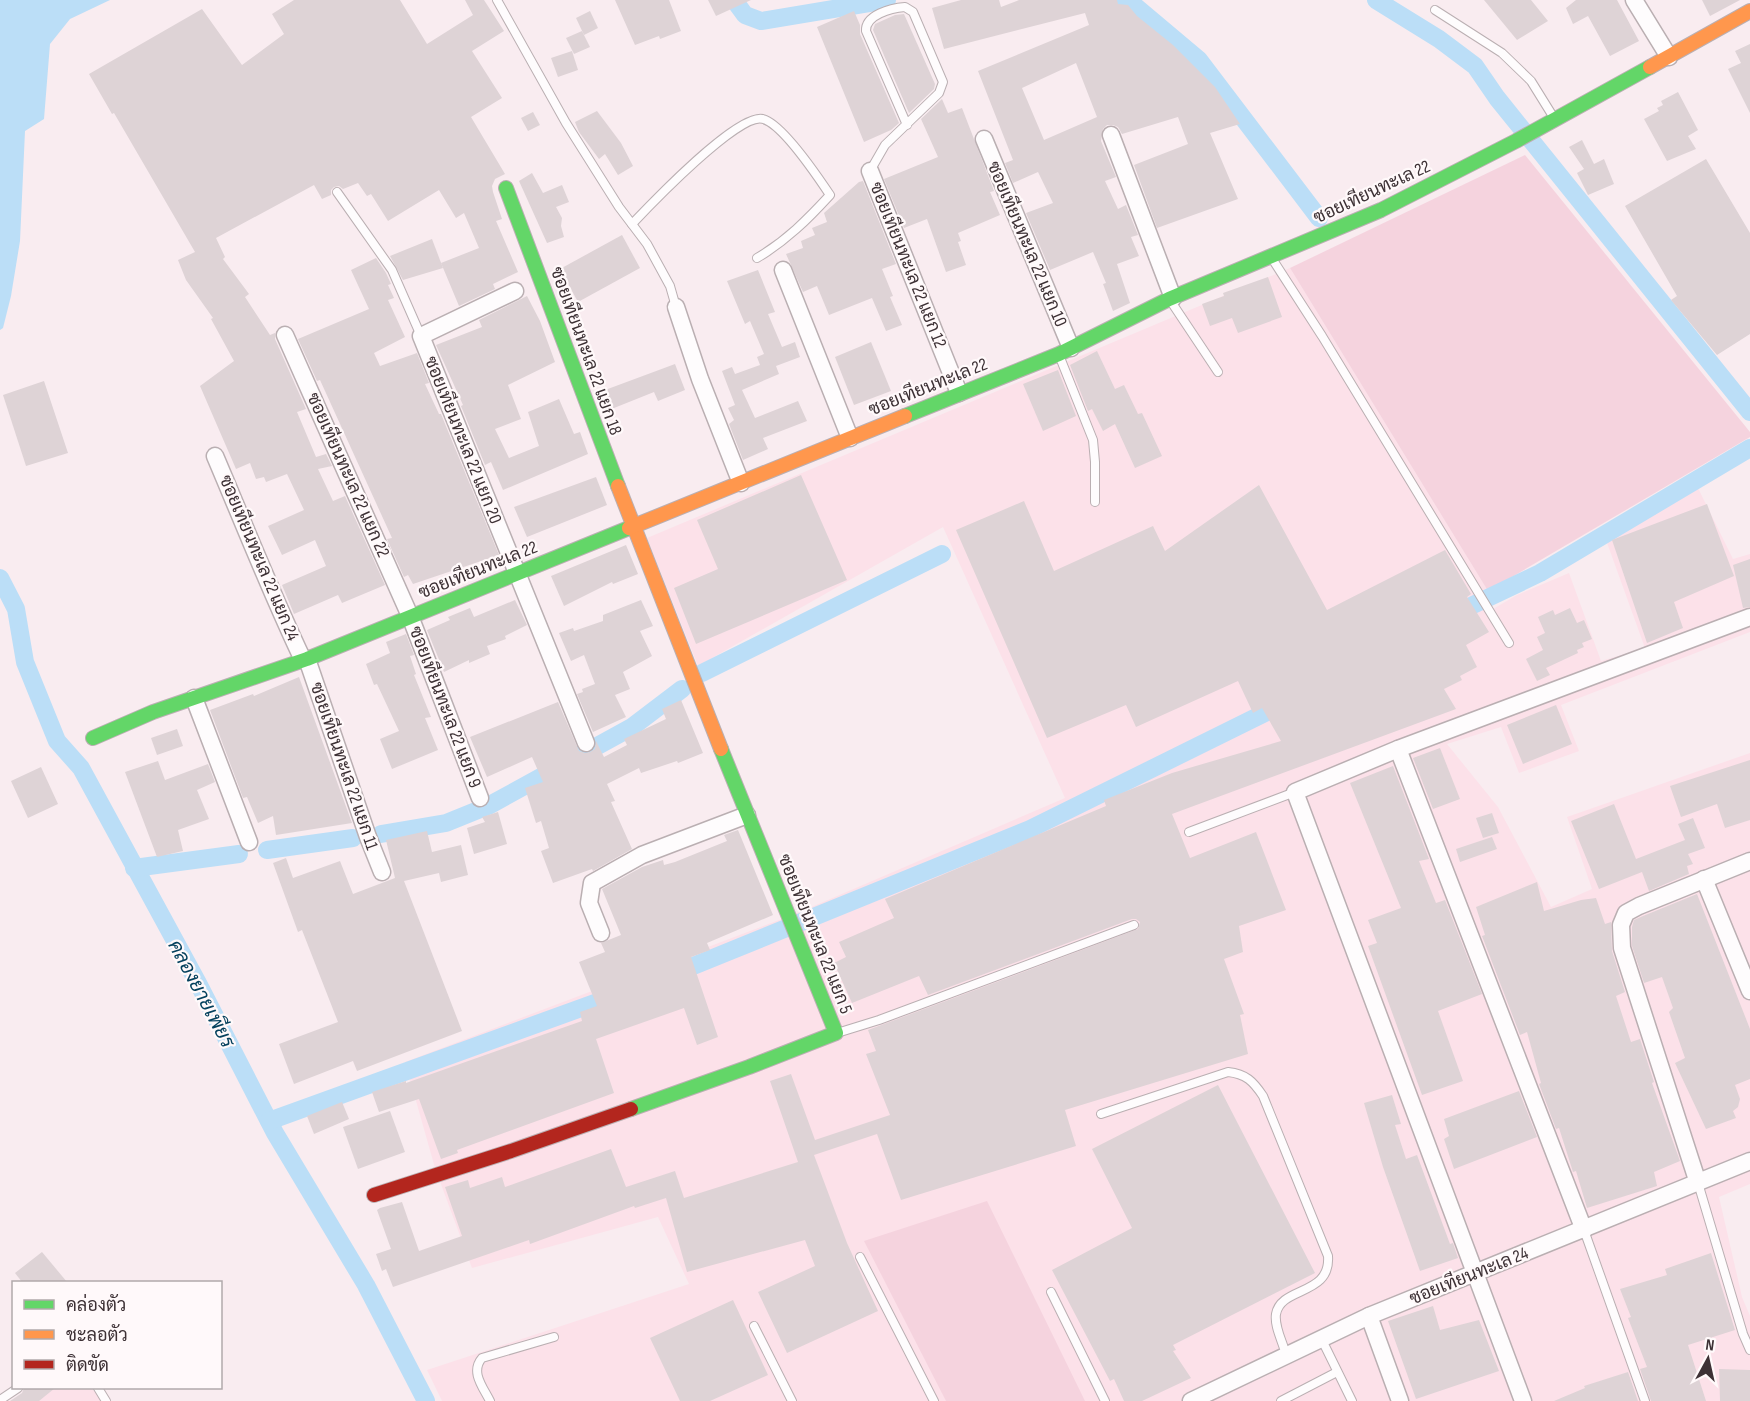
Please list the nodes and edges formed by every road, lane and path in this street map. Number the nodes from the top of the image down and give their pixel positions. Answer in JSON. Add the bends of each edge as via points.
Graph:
{"nodes":[{"id":1,"x":497,"y":0,"type":"edge"},
{"id":2,"x":1634,"y":0,"type":"edge"},
{"id":3,"x":1436,"y":10,"type":"dead end"},
{"id":4,"x":1750,"y":11,"type":"edge"},
{"id":5,"x":1669,"y":57,"type":"junction"},
{"id":6,"x":1554,"y":119,"type":"junction"},
{"id":7,"x":907,"y":125,"type":"junction"},
{"id":8,"x":1111,"y":135,"type":"dead end"},
{"id":9,"x":984,"y":140,"type":"dead end"},
{"id":10,"x":870,"y":171,"type":"joint"},
{"id":11,"x":506,"y":188,"type":"dead end"},
{"id":12,"x":337,"y":192,"type":"dead end"},
{"id":13,"x":632,"y":224,"type":"junction"},
{"id":14,"x":1270,"y":257,"type":"junction"},
{"id":15,"x":757,"y":258,"type":"dead end"},
{"id":16,"x":783,"y":270,"type":"dead end"},
{"id":17,"x":515,"y":291,"type":"dead end"},
{"id":18,"x":1171,"y":299,"type":"junction"},
{"id":19,"x":676,"y":308,"type":"joint"},
{"id":20,"x":285,"y":335,"type":"dead end"},
{"id":21,"x":421,"y":336,"type":"junction"},
{"id":22,"x":1065,"y":351,"type":"junction"},
{"id":23,"x":1218,"y":372,"type":"dead end"},
{"id":24,"x":959,"y":393,"type":"junction"},
{"id":25,"x":850,"y":438,"type":"junction"},
{"id":26,"x":215,"y":456,"type":"dead end"},
{"id":27,"x":741,"y":483,"type":"junction"},
{"id":28,"x":1095,"y":502,"type":"dead end"},
{"id":29,"x":635,"y":526,"type":"junction"},
{"id":30,"x":518,"y":573,"type":"junction"},
{"id":31,"x":410,"y":616,"type":"junction"},
{"id":32,"x":1750,"y":617,"type":"edge"},
{"id":33,"x":1509,"y":643,"type":"dead end"},
{"id":34,"x":305,"y":660,"type":"junction"},
{"id":35,"x":194,"y":698,"type":"junction"},
{"id":36,"x":93,"y":738,"type":"dead end"},
{"id":37,"x":586,"y":743,"type":"dead end"},
{"id":38,"x":1398,"y":749,"type":"junction"},
{"id":39,"x":1295,"y":792,"type":"junction"},
{"id":40,"x":480,"y":798,"type":"dead end"},
{"id":41,"x":747,"y":815,"type":"junction"},
{"id":42,"x":1189,"y":832,"type":"dead end"},
{"id":43,"x":249,"y":842,"type":"dead end"},
{"id":44,"x":1750,"y":861,"type":"edge"},
{"id":45,"x":382,"y":872,"type":"dead end"},
{"id":46,"x":1704,"y":879,"type":"junction"},
{"id":47,"x":1134,"y":925,"type":"dead end"},
{"id":48,"x":601,"y":933,"type":"dead end"},
{"id":49,"x":1750,"y":992,"type":"edge"},
{"id":50,"x":836,"y":1033,"type":"junction"},
{"id":51,"x":1101,"y":1114,"type":"dead end"},
{"id":52,"x":1750,"y":1161,"type":"edge"},
{"id":53,"x":1698,"y":1183,"type":"junction"},
{"id":54,"x":374,"y":1195,"type":"dead end"},
{"id":55,"x":1584,"y":1230,"type":"junction"},
{"id":56,"x":860,"y":1257,"type":"dead end"},
{"id":57,"x":1476,"y":1274,"type":"junction"},
{"id":58,"x":1051,"y":1292,"type":"dead end"},
{"id":59,"x":1369,"y":1316,"type":"junction"},
{"id":60,"x":754,"y":1326,"type":"dead end"},
{"id":61,"x":554,"y":1337,"type":"dead end"},
{"id":62,"x":1321,"y":1338,"type":"junction"},
{"id":63,"x":1750,"y":1350,"type":"edge"},
{"id":64,"x":1286,"y":1355,"type":"junction"},
{"id":65,"x":1337,"y":1372,"type":"junction"},
{"id":66,"x":16,"y":1389,"type":"edge"},
{"id":67,"x":0,"y":1400,"type":"edge"},
{"id":68,"x":490,"y":1401,"type":"edge"},
{"id":69,"x":792,"y":1401,"type":"edge"},
{"id":70,"x":934,"y":1401,"type":"edge"},
{"id":71,"x":1105,"y":1401,"type":"edge"},
{"id":72,"x":1191,"y":1401,"type":"edge"},
{"id":73,"x":1281,"y":1401,"type":"edge"},
{"id":74,"x":1352,"y":1401,"type":"edge"},
{"id":75,"x":1400,"y":1401,"type":"edge"},
{"id":76,"x":1523,"y":1401,"type":"edge"},
{"id":77,"x":1645,"y":1401,"type":"edge"}],
"edges":[{"from":1,"to":13,"type":"lane","via":[[566,123]]},
{"from":2,"to":5,"type":"street"},
{"from":3,"to":6,"type":"lane","via":[[1502,53],[1531,81]]},
{"from":4,"to":5,"type":"street","name":"ซอยเทียนทะเล 22"},
{"from":5,"to":6,"type":"street","name":"ซอยเทียนทะเล 22"},
{"from":6,"to":14,"type":"street","name":"ซอยเทียนทะเล 22","via":[[1381,210]]},
{"from":7,"to":7,"type":"lane","via":[[939,93],[943,82],[913,12],[905,7],[873,17],[867,22],[866,31]]},
{"from":7,"to":10,"type":"lane","via":[[885,145]]},
{"from":8,"to":18,"type":"street"},
{"from":9,"to":22,"type":"street","name":"ซอยเทียนทะเล 22 แยก 10"},
{"from":10,"to":24,"type":"street","name":"ซอยเทียนทะเล 22 แยก 12"},
{"from":11,"to":29,"type":"street","name":"ซอยเทียนทะเล 22 แยก 18"},
{"from":12,"to":21,"type":"lane","via":[[392,270]]},
{"from":13,"to":15,"type":"lane","via":[[673,181],[718,143],[745,123],[761,118],[784,135],[830,195],[804,223]]},
{"from":13,"to":19,"type":"lane","via":[[670,286]]},
{"from":14,"to":18,"type":"street","name":"ซอยเทียนทะเล 22"},
{"from":14,"to":33,"type":"lane"},
{"from":16,"to":25,"type":"street"},
{"from":17,"to":21,"type":"street","name":"ซอยเทียนทะเล 22 แยก 20"},
{"from":18,"to":22,"type":"street","name":"ซอยเทียนทะเล 22"},
{"from":18,"to":23,"type":"lane"},
{"from":19,"to":27,"type":"street"},
{"from":20,"to":31,"type":"street","name":"ซอยเทียนทะเล 22 แยก 22"},
{"from":21,"to":30,"type":"street","name":"ซอยเทียนทะเล 22 แยก 20"},
{"from":22,"to":24,"type":"street","name":"ซอยเทียนทะเล 22"},
{"from":22,"to":28,"type":"lane","via":[[1093,440]]},
{"from":24,"to":25,"type":"street","name":"ซอยเทียนทะเล 22"},
{"from":25,"to":27,"type":"street","name":"ซอยเทียนทะเล 22"},
{"from":26,"to":34,"type":"street","name":"ซอยเทียนทะเล 22 แยก 24","via":[[284,620]]},
{"from":27,"to":29,"type":"street","name":"ซอยเทียนทะเล 22"},
{"from":29,"to":30,"type":"street","name":"ซอยเทียนทะเล 22"},
{"from":29,"to":41,"type":"street","name":"ซอยเทียนทะเล 22 แยก 5"},
{"from":30,"to":31,"type":"street","name":"ซอยเทียนทะเล 22"},
{"from":30,"to":37,"type":"street","name":"ซอยเทียนทะเล 22 แยก 20"},
{"from":31,"to":34,"type":"street","name":"ซอยเทียนทะเล 22"},
{"from":31,"to":40,"type":"street","name":"ซอยเทียนทะเล 22 แยก 9"},
{"from":32,"to":38,"type":"street"},
{"from":34,"to":35,"type":"street","name":"ซอยเทียนทะเล 22"},
{"from":34,"to":45,"type":"street","name":"ซอยเทียนทะเล 22 แยก 11"},
{"from":35,"to":36,"type":"street","name":"ซอยเทียนทะเล 22"},
{"from":35,"to":43,"type":"street"},
{"from":38,"to":39,"type":"street"},
{"from":38,"to":55,"type":"street"},
{"from":39,"to":42,"type":"lane"},
{"from":39,"to":57,"type":"street"},
{"from":41,"to":48,"type":"street","via":[[642,855],[592,883],[589,903]]},
{"from":41,"to":50,"type":"street","name":"ซอยเทียนทะเล 22 แยก 5"},
{"from":44,"to":46,"type":"street"},
{"from":46,"to":49,"type":"street"},
{"from":46,"to":53,"type":"street","via":[[1626,913],[1620,925],[1622,948]]},
{"from":47,"to":50,"type":"lane"},
{"from":50,"to":54,"type":"street","name":"ซอยเทียนทะเล 22 แยก 5","via":[[511,1151]]},
{"from":51,"to":64,"type":"lane","via":[[1228,1072],[1240,1073],[1253,1081],[1263,1096],[1328,1256],[1329,1267],[1318,1283],[1278,1307],[1276,1322]]},
{"from":52,"to":53,"type":"street","name":"ซอยเทียนทะเล 24"},
{"from":53,"to":55,"type":"street","name":"ซอยเทียนทะเล 24"},
{"from":53,"to":63,"type":"lane"},
{"from":55,"to":57,"type":"street","name":"ซอยเทียนทะเล 24"},
{"from":55,"to":77,"type":"lane"},
{"from":56,"to":70,"type":"lane"},
{"from":57,"to":59,"type":"street","name":"ซอยเทียนทะเล 24"},
{"from":57,"to":76,"type":"street"},
{"from":58,"to":71,"type":"lane"},
{"from":59,"to":62,"type":"street","name":"ซอยเทียนทะเล 24"},
{"from":59,"to":75,"type":"street"},
{"from":60,"to":69,"type":"lane"},
{"from":61,"to":68,"type":"lane","via":[[482,1358],[476,1371]]},
{"from":62,"to":64,"type":"street","name":"ซอยเทียนทะเล 24"},
{"from":62,"to":65,"type":"lane"},
{"from":64,"to":72,"type":"street","name":"ซอยเทียนทะเล 24"},
{"from":65,"to":73,"type":"lane"},
{"from":65,"to":74,"type":"lane"},
{"from":66,"to":67,"type":"lane"}]}
